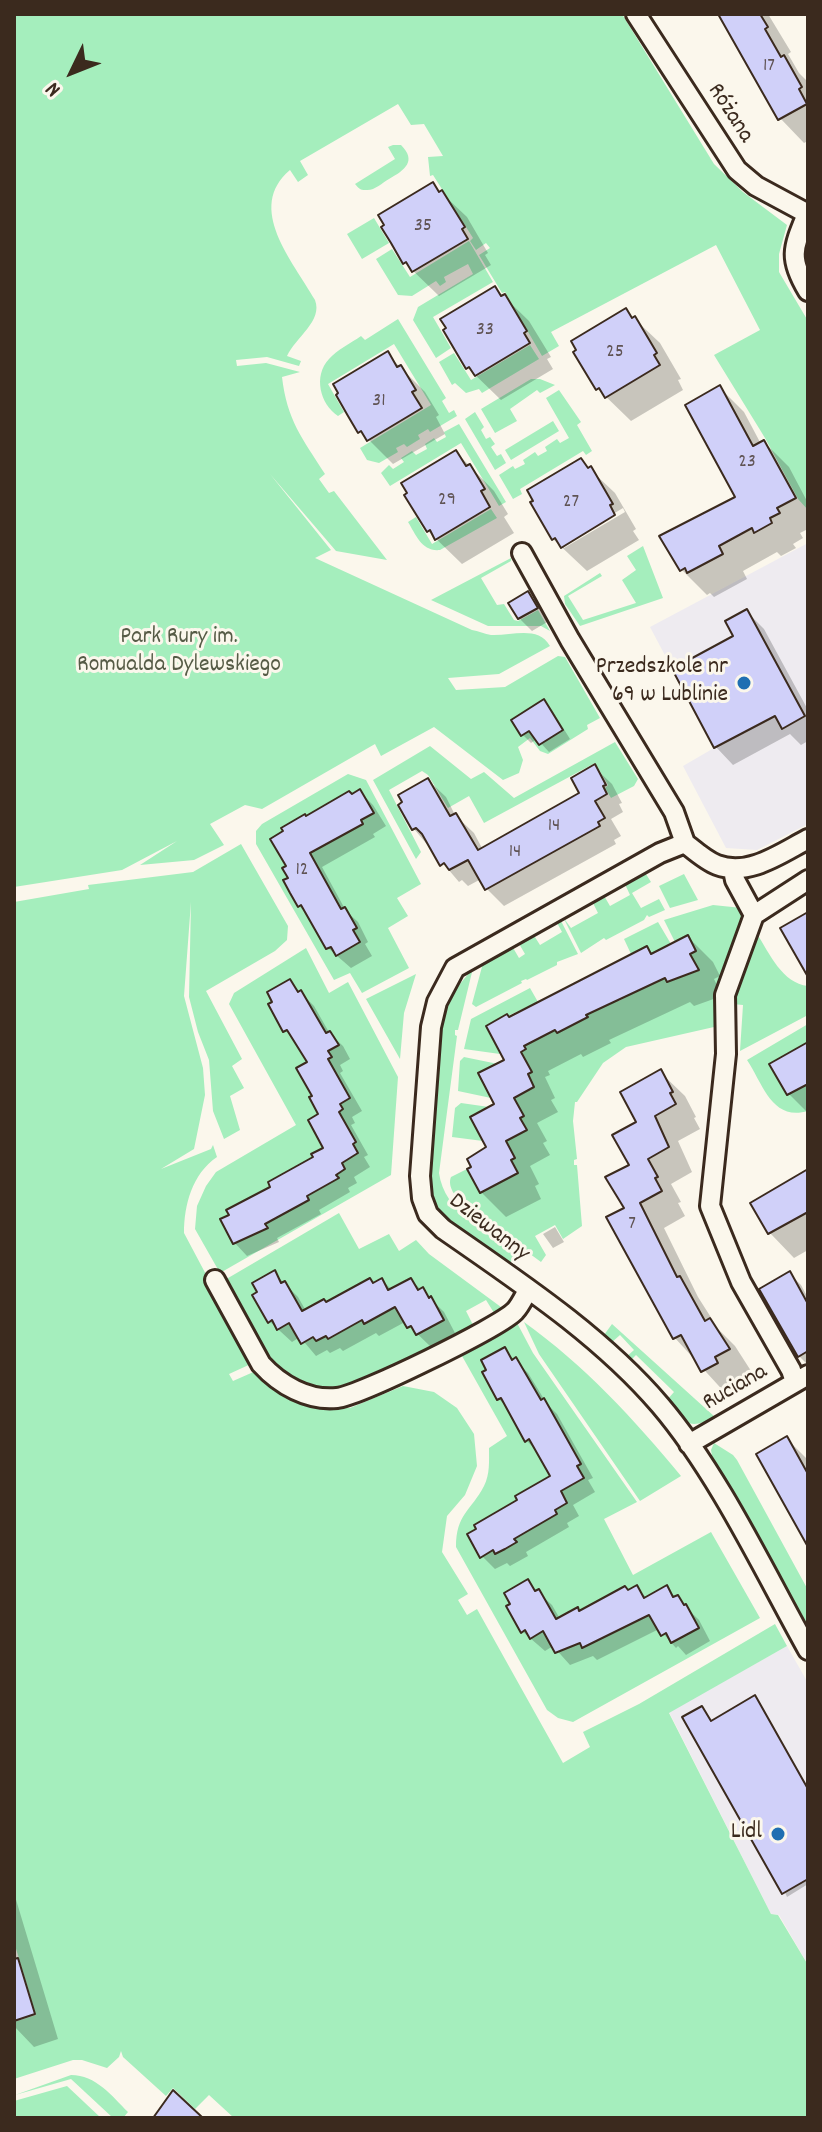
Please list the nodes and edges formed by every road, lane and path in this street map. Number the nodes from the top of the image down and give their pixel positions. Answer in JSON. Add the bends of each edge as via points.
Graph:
{"nodes":[{"id":1,"x":636,"y":14,"type":"edge"},
{"id":2,"x":807,"y":214,"type":"edge"},
{"id":3,"x":808,"y":291,"type":"edge"},
{"id":4,"x":522,"y":553,"type":"dead end"},
{"id":5,"x":808,"y":839,"type":"edge"},
{"id":6,"x":685,"y":843,"type":"junction"},
{"id":7,"x":733,"y":870,"type":"junction"},
{"id":8,"x":808,"y":880,"type":"edge"},
{"id":9,"x":754,"y":915,"type":"junction"},
{"id":10,"x":215,"y":1280,"type":"dead end"},
{"id":11,"x":528,"y":1290,"type":"junction"},
{"id":12,"x":802,"y":1379,"type":"edge"},
{"id":13,"x":689,"y":1444,"type":"junction"},
{"id":14,"x":808,"y":1650,"type":"edge"}],
"edges":[{"from":1,"to":2,"type":"street","name":"Różana","via":[[737,170]]},
{"from":2,"to":3,"type":"street","via":[[793,254]]},
{"from":4,"to":6,"type":"street","via":[[674,812]]},
{"from":5,"to":7,"type":"street","via":[[760,864]]},
{"from":6,"to":7,"type":"street","via":[[714,864]]},
{"from":6,"to":11,"type":"street","name":"Dziewanny","via":[[455,968],[437,1002],[431,1027],[422,1198],[428,1214],[443,1229]]},
{"from":7,"to":9,"type":"street"},
{"from":8,"to":9,"type":"street"},
{"from":9,"to":12,"type":"street","via":[[725,995],[726,1054],[710,1206],[741,1282],[791,1370]]},
{"from":10,"to":11,"type":"street","via":[[268,1372],[292,1390],[335,1398],[403,1372],[497,1323],[514,1312]]},
{"from":11,"to":13,"type":"street","name":"Dziewanny","via":[[612,1357],[661,1406]]},
{"from":12,"to":13,"type":"street","name":"Ruciana"},
{"from":13,"to":14,"type":"street","name":"Dziewanny"}]}
